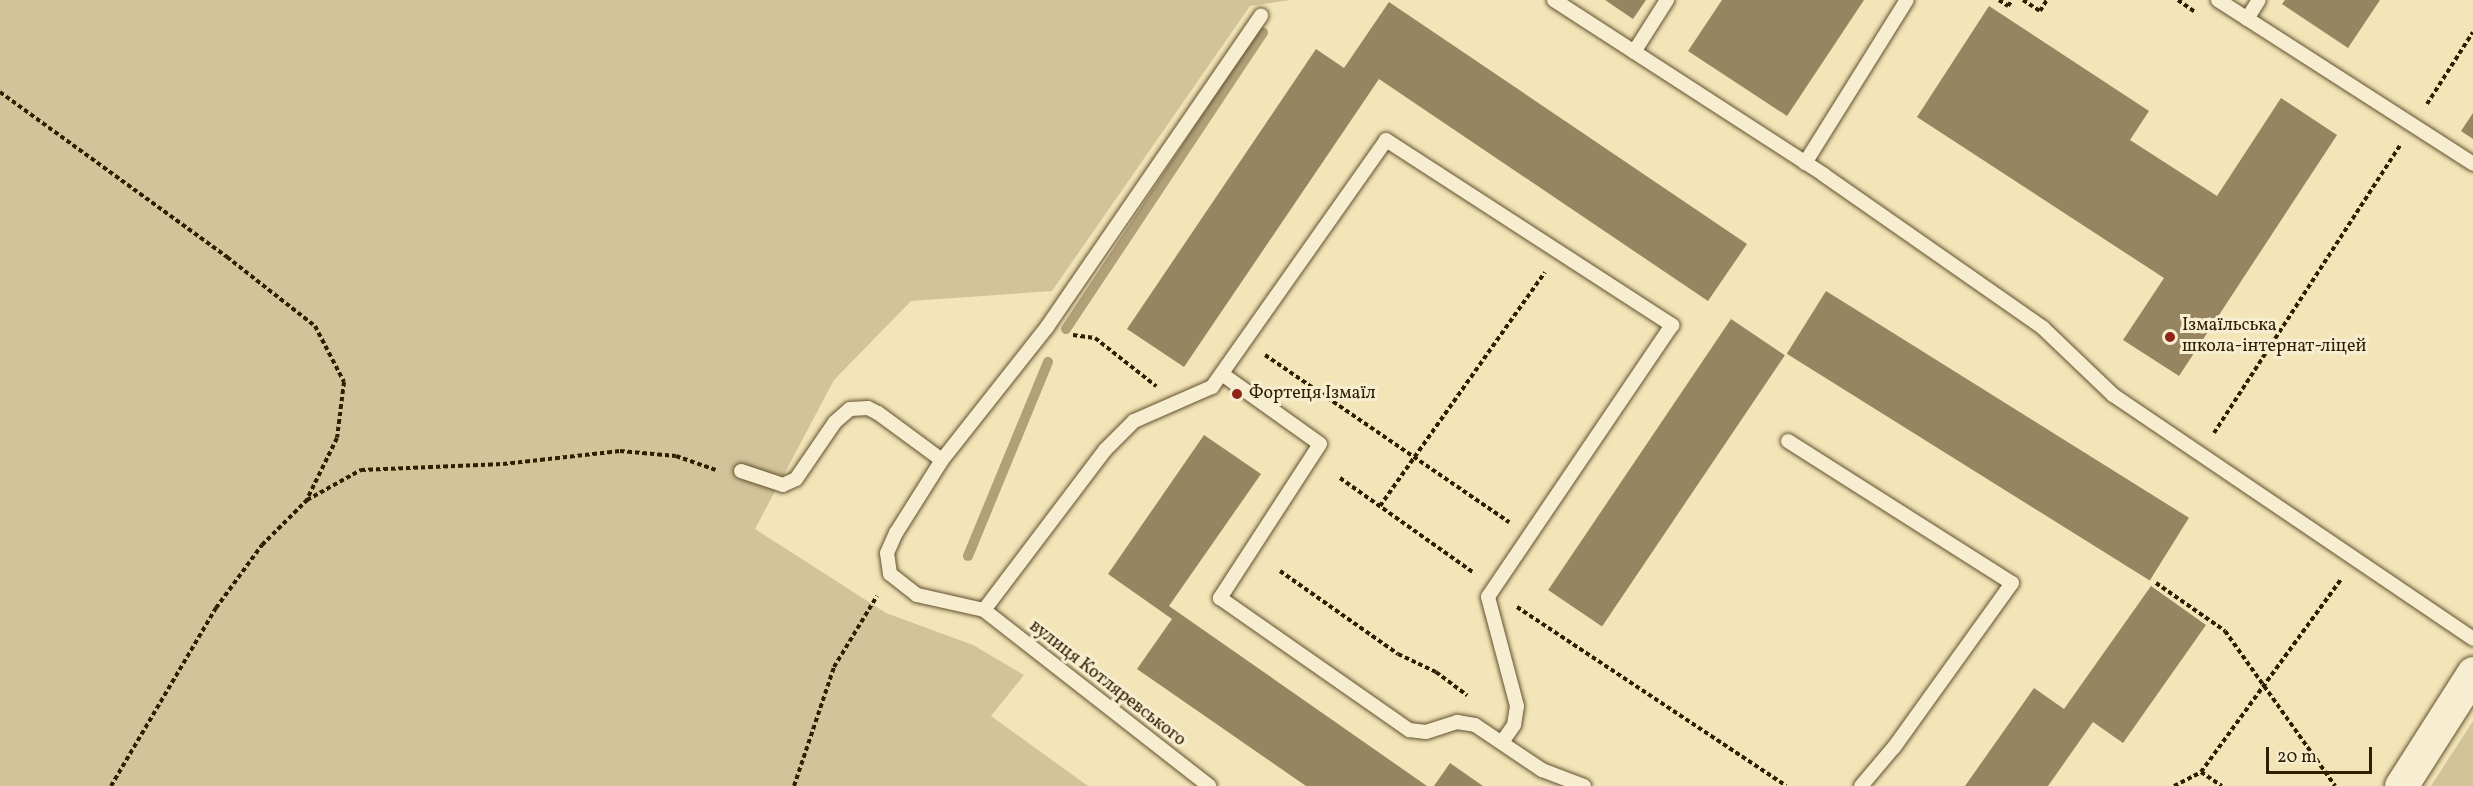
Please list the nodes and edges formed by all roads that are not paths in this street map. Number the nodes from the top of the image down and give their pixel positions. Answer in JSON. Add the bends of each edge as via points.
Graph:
{"nodes":[{"id":1,"x":1554,"y":0,"type":"edge"},
{"id":2,"x":1667,"y":0,"type":"edge"},
{"id":3,"x":1907,"y":0,"type":"edge"},
{"id":4,"x":2218,"y":0,"type":"edge"},
{"id":5,"x":2259,"y":0,"type":"edge"},
{"id":6,"x":1261,"y":16,"type":"dead end"},
{"id":7,"x":2247,"y":19,"type":"junction"},
{"id":8,"x":1634,"y":52,"type":"junction"},
{"id":9,"x":1804,"y":163,"type":"junction"},
{"id":10,"x":2473,"y":164,"type":"edge"},
{"id":11,"x":1222,"y":374,"type":"junction"},
{"id":12,"x":1788,"y":441,"type":"dead end"},
{"id":13,"x":942,"y":460,"type":"junction"},
{"id":14,"x":741,"y":471,"type":"dead end"},
{"id":15,"x":984,"y":610,"type":"junction"},
{"id":16,"x":2473,"y":639,"type":"edge"},
{"id":17,"x":2473,"y":673,"type":"edge"},
{"id":18,"x":1502,"y":742,"type":"junction"},
{"id":19,"x":1209,"y":786,"type":"edge"},
{"id":20,"x":1584,"y":786,"type":"edge"},
{"id":21,"x":1860,"y":786,"type":"edge"},
{"id":22,"x":2401,"y":786,"type":"edge"}],
"edges":[{"from":1,"to":8,"type":"lane"},
{"from":2,"to":8,"type":"lane"},
{"from":3,"to":9,"type":"lane"},
{"from":4,"to":7,"type":"lane"},
{"from":5,"to":7,"type":"lane"},
{"from":6,"to":13,"type":"lane","via":[[1047,327]]},
{"from":7,"to":10,"type":"lane"},
{"from":8,"to":9,"type":"lane"},
{"from":9,"to":16,"type":"lane","via":[[2043,328],[2113,395]]},
{"from":11,"to":15,"type":"lane","via":[[1212,387],[1134,421],[1105,450]]},
{"from":11,"to":18,"type":"lane","via":[[1320,444],[1220,598],[1409,730],[1426,732],[1466,722]]},
{"from":11,"to":18,"type":"lane","via":[[1386,140],[1672,325],[1488,597],[1516,706],[1514,725]]},
{"from":12,"to":21,"type":"lane","via":[[2012,584],[1894,747]]},
{"from":13,"to":14,"type":"lane","via":[[868,408],[850,409],[836,422],[796,479],[783,485]]},
{"from":13,"to":15,"type":"lane","via":[[896,532],[887,553],[890,574],[917,596]]},
{"from":15,"to":19,"type":"lane","name":"вулиця Котляревського"},
{"from":17,"to":22,"type":"street"},
{"from":18,"to":20,"type":"lane","via":[[1542,770]]}]}
